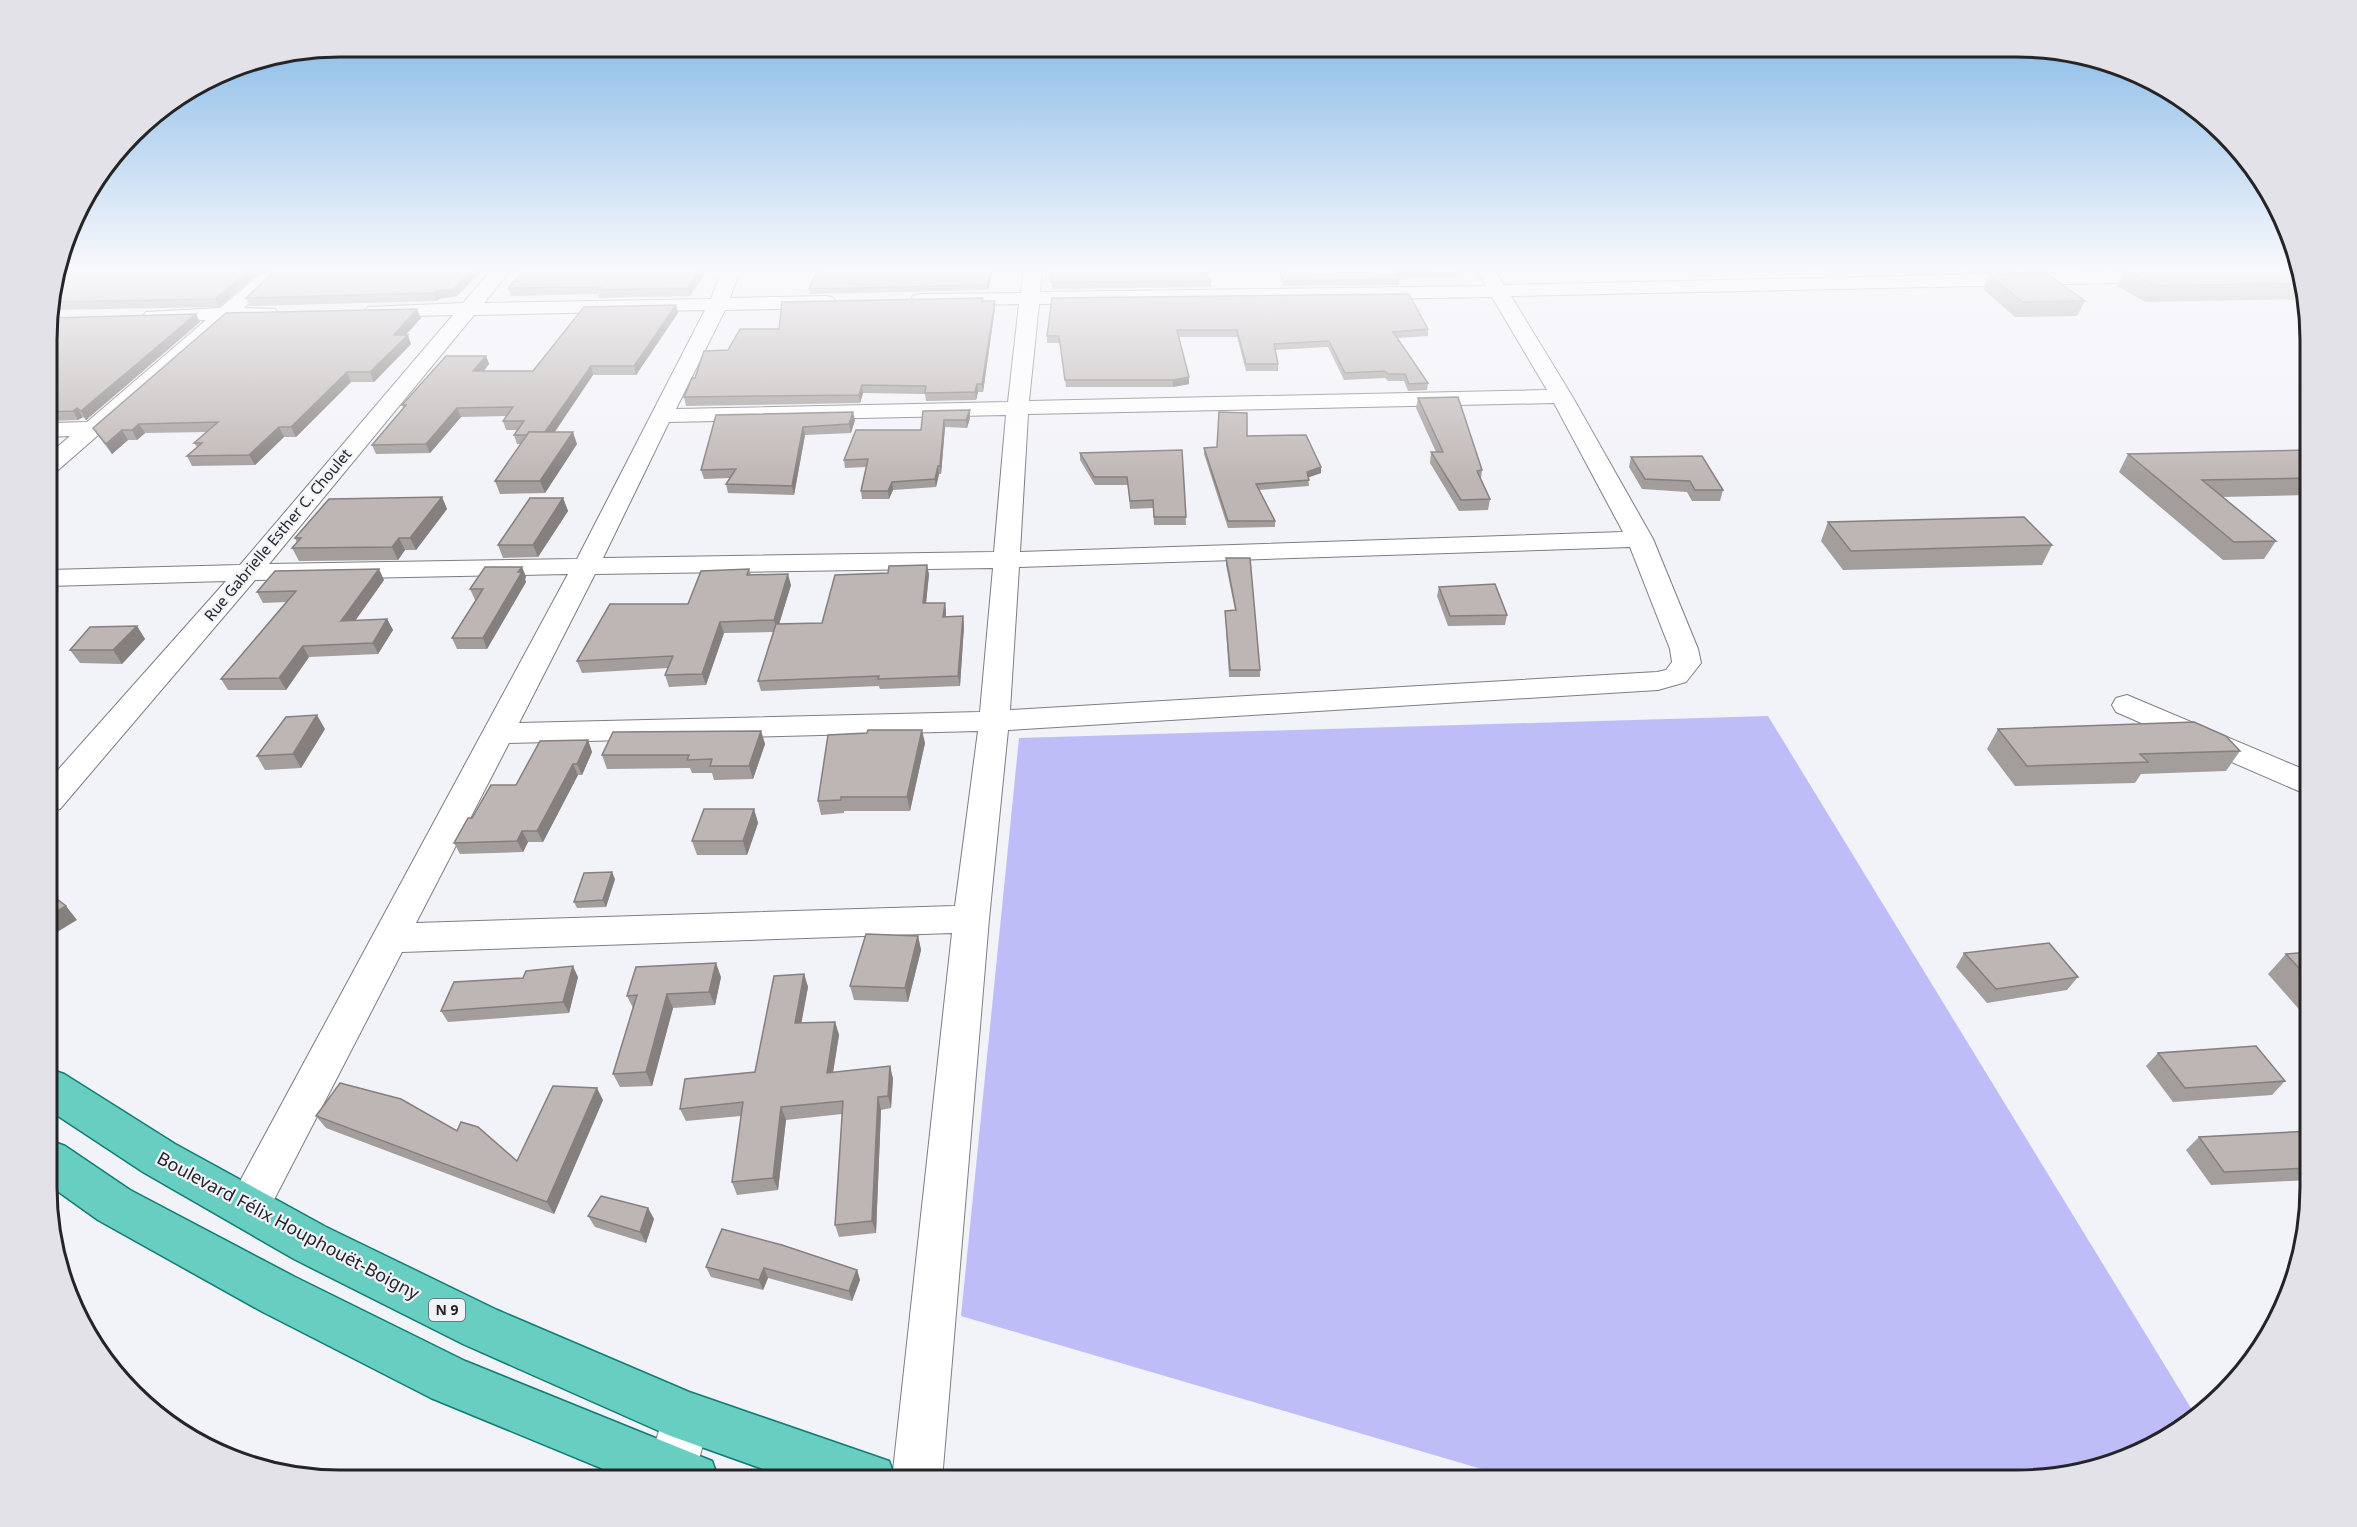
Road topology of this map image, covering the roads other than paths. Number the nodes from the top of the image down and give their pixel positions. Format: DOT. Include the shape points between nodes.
graph roads {
  1 [pos="196,338"];
  2 [pos="444,338"];
  3 [pos="701,338"];
  4 [pos="1026,338"];
  5 [pos="1526,338"];
  6 [pos="1562,396"];
  7 [pos="1018,407"];
  8 [pos="662,416"];
  9 [pos="93,428"];
  10 [pos="57,430"];
  11 [pos="57,459"];
  12 [pos="1640,539"];
  13 [pos="1007,560"];
  14 [pos="585,568"];
  15 [pos="249,571"];
  16 [pos="57,578"];
  17 [pos="2127,705"];
  18 [pos="994,721"];
  19 [pos="498,733"];
  20 [pos="2300,781"];
  21 [pos="57,792"];
  22 [pos="971,919"];
  23 [pos="390,938"];
  24 [pos="57,1092"];
  25 [pos="57,1166"];
  26 [pos="248,1208"];
  27 [pos="686,1417"];
  28 [pos="658,1470"];
  29 [pos="678,1470"];
  30 [pos="841,1470"];
  31 [pos="918,1470"];
  1 -- 9 [label="street"];
  2 -- 15 [label="street, Rue Gabrielle Esther C. Choulet"];
  3 -- 8 [label="street"];
  4 -- 7 [label="street"];
  5 -- 6 [label="street"];
  6 -- 7 [label="street"];
  6 -- 12 [label="street"];
  7 -- 8 [label="street"];
  7 -- 13 [label="street"];
  8 -- 14 [label="street"];
  9 -- 10 [label="street"];
  9 -- 11 [label="street"];
  12 -- 13 [label="street"];
  12 -- 18 [label="street" via="1684,649 1687,663 1676,676 1658,681"];
  13 -- 14 [label="street"];
  13 -- 18 [label="street"];
  14 -- 15 [label="street"];
  14 -- 19 [label="street"];
  15 -- 16 [label="street"];
  15 -- 21 [label="street, Rue Gabrielle Esther C. Choulet"];
  17 -- 20 [label="street"];
  18 -- 19 [label="street"];
  18 -- 22 [label="street"];
  19 -- 23 [label="street"];
  22 -- 23 [label="street"];
  22 -- 31 [label="street"];
  23 -- 26 [label="street"];
  24 -- 26 [label="main road, Boulevard Félix Houphouët-Boigny / N 9" via="159,1158"];
  25 -- 28 [label="main road" via="114,1205 438,1375"];
  26 -- 27 [label="main road, Boulevard Félix Houphouët-Boigny / N 9" via="480,1327"];
  27 -- 29 [label="street"];
  27 -- 30 [label="main road, Boulevard Félix Houphouët-Boigny / N 9"];
}
